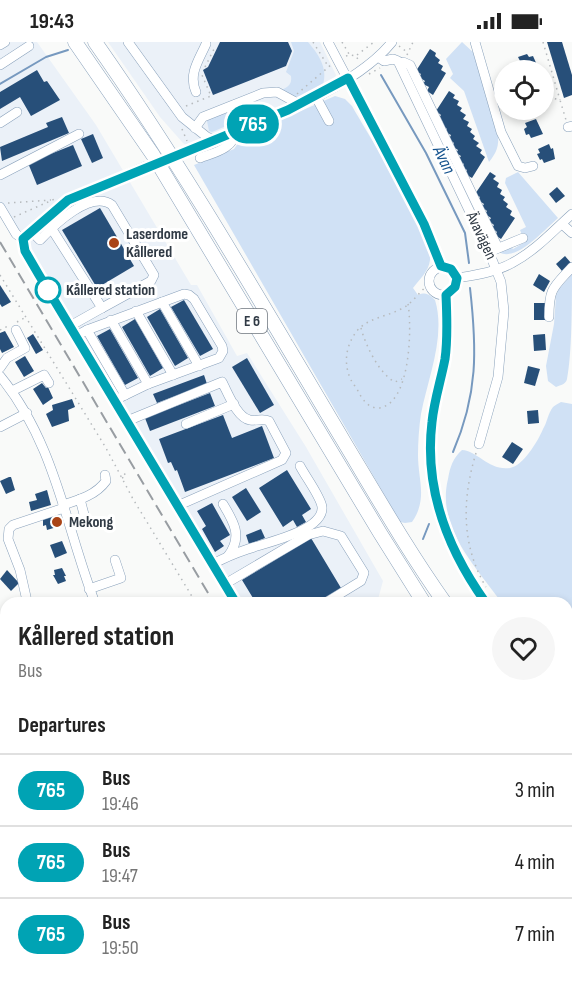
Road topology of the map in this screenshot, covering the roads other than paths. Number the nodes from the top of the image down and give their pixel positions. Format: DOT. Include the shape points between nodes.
graph roads {
  1 [pos="5,42"];
  2 [pos="75,42"];
  3 [pos="95,42"];
  4 [pos="128,42"];
  5 [pos="328,42"];
  6 [pos="392,42"];
  7 [pos="470,42"];
  8 [pos="475,42"];
  9 [pos="0,45"];
  10 [pos="29,46"];
  11 [pos="210,47"];
  12 [pos="478,52"];
  13 [pos="378,57"];
  14 [pos="0,64"];
  15 [pos="348,78"];
  16 [pos="196,92"];
  17 [pos="316,97"];
  18 [pos="295,103"];
  19 [pos="17,112"];
  20 [pos="329,121"];
  21 [pos="0,123"];
  22 [pos="195,128"];
  23 [pos="237,130"];
  24 [pos="80,134"];
  25 [pos="215,140"];
  26 [pos="184,151"];
  27 [pos="200,158"];
  28 [pos="146,166"];
  29 [pos="533,166"];
  30 [pos="0,175"];
  31 [pos="2,205"];
  32 [pos="572,214"];
  33 [pos="44,219"];
  34 [pos="562,224"];
  35 [pos="52,228"];
  36 [pos="32,231"];
  37 [pos="572,233"];
  38 [pos="523,238"];
  39 [pos="23,239"];
  40 [pos="494,250"];
  41 [pos="441,266"];
  42 [pos="572,267"];
  43 [pos="496,270"];
  44 [pos="457,278"];
  45 [pos="446,295"];
  46 [pos="162,302"];
  47 [pos="102,308"];
  48 [pos="136,311"];
  49 [pos="549,317"];
  50 [pos="111,320"];
  51 [pos="70,326"];
  52 [pos="16,330"];
  53 [pos="87,330"];
  54 [pos="76,336"];
  55 [pos="199,366"];
  56 [pos="0,368"];
  57 [pos="173,375"];
  58 [pos="0,376"];
  59 [pos="49,383"];
  60 [pos="148,384"];
  61 [pos="12,391"];
  62 [pos="124,395"];
  63 [pos="115,400"];
  64 [pos="234,404"];
  65 [pos="27,413"];
  66 [pos="127,421"];
  67 [pos="186,424"];
  68 [pos="0,427"];
  69 [pos="479,444"];
  70 [pos="300,466"];
  71 [pos="106,482"];
  72 [pos="80,499"];
  73 [pos="223,504"];
  74 [pos="64,506"];
  75 [pos="177,506"];
  76 [pos="86,522"];
  77 [pos="287,537"];
  78 [pos="228,556"];
  79 [pos="115,560"];
  80 [pos="213,564"];
  81 [pos="224,583"];
  82 [pos="89,589"];
  83 [pos="26,597"];
  84 [pos="92,597"];
  85 [pos="232,597"];
  86 [pos="335,597"];
  87 [pos="420,597"];
  88 [pos="441,597"];
  89 [pos="487,597"];
  1 -- 9 [label="street"];
  2 -- 87 [label="highway, E 6" via="153,155"];
  3 -- 88 [label="highway, E 6" via="204,207"];
  4 -- 22 [label="street" via="170,103"];
  5 -- 15 [label="street"];
  6 -- 13 [label="street"];
  7 -- 12 [label="street"];
  8 -- 12 [label="street"];
  10 -- 14 [label="street"];
  11 -- 16 [label="street" via="193,74"];
  12 -- 29 [label="street" via="506,144 521,167"];
  13 -- 15 [label="street"];
  13 -- 40 [label="street, Ävavägen" via="402,63"];
  15 -- 17 [label="street"];
  15 -- 41 [label="street" via="424,224"];
  17 -- 18 [label="street"];
  17 -- 20 [label="street"];
  18 -- 22 [label="street" via="277,92 263,93 202,117"];
  18 -- 23 [label="street"];
  19 -- 21 [label="street"];
  22 -- 25 [label="street"];
  23 -- 25 [label="street"];
  23 -- 27 [label="street" via="230,146"];
  24 -- 30 [label="street"];
  25 -- 26 [label="street"];
  28 -- 33 [label="street" via="68,200"];
  31 -- 39 [label="street" via="16,234"];
  32 -- 34 [label="street"];
  33 -- 35 [label="street"];
  33 -- 36 [label="street"];
  34 -- 37 [label="street"];
  34 -- 43 [label="street" via="530,251"];
  35 -- 36 [label="street" via="40,240"];
  35 -- 47 [label="street"];
  35 -- 47 [label="street" via="90,203 101,200 112,205 154,274 151,281"];
  36 -- 39 [label="street"];
  38 -- 40 [label="street"];
  39 -- 51 [label="street" via="25,251"];
  40 -- 43 [label="street, Ävavägen"];
  41 -- 44 [label="street" via="451,269"];
  41 -- 45 [label="street" via="431,273 429,284 433,292"];
  42 -- 49 [label="street" via="552,290"];
  43 -- 44 [label="street"];
  43 -- 69 [label="street, Ävavägen" via="504,303 501,357"];
  44 -- 45 [label="street" via="455,287"];
  45 -- 89 [label="street" via="447,343 432,421 430,472 444,526 465,571"];
  46 -- 48 [label="street"];
  46 -- 55 [label="street"];
  46 -- 55 [label="street" via="189,295 222,346 219,358"];
  47 -- 51 [label="street"];
  48 -- 50 [label="street"];
  48 -- 57 [label="street"];
  50 -- 53 [label="street"];
  50 -- 60 [label="street"];
  51 -- 54 [label="street"];
  52 -- 56 [label="street" via="25,348 7,358"];
  53 -- 54 [label="street"];
  53 -- 62 [label="street"];
  54 -- 63 [label="street"];
  55 -- 57 [label="street"];
  57 -- 60 [label="street"];
  58 -- 61 [label="street"];
  59 -- 61 [label="street" via="44,375"];
  60 -- 62 [label="street"];
  61 -- 65 [label="street"];
  62 -- 63 [label="street"];
  63 -- 66 [label="street"];
  64 -- 66 [label="street" via="222,382"];
  64 -- 67 [label="street"];
  64 -- 75 [label="street" via="242,417 269,421 284,447 285,457"];
  65 -- 68 [label="street"];
  65 -- 74 [label="street"];
  66 -- 75 [label="street"];
  70 -- 77 [label="street" via="321,503 321,511 314,522"];
  71 -- 72 [label="street"];
  72 -- 74 [label="street"];
  72 -- 76 [label="street"];
  73 -- 78 [label="street" via="237,533"];
  74 -- 82 [label="street"];
  74 -- 83 [label="street" via="9,529 8,539"];
  75 -- 80 [label="street"];
  77 -- 78 [label="street"];
  77 -- 81 [label="street" via="286,543"];
  78 -- 80 [label="street"];
  79 -- 82 [label="street" via="121,578"];
  80 -- 81 [label="street"];
  81 -- 85 [label="street"];
  81 -- 86 [label="street" via="315,531 330,532 344,539 364,578"];
  82 -- 84 [label="street"];
}
